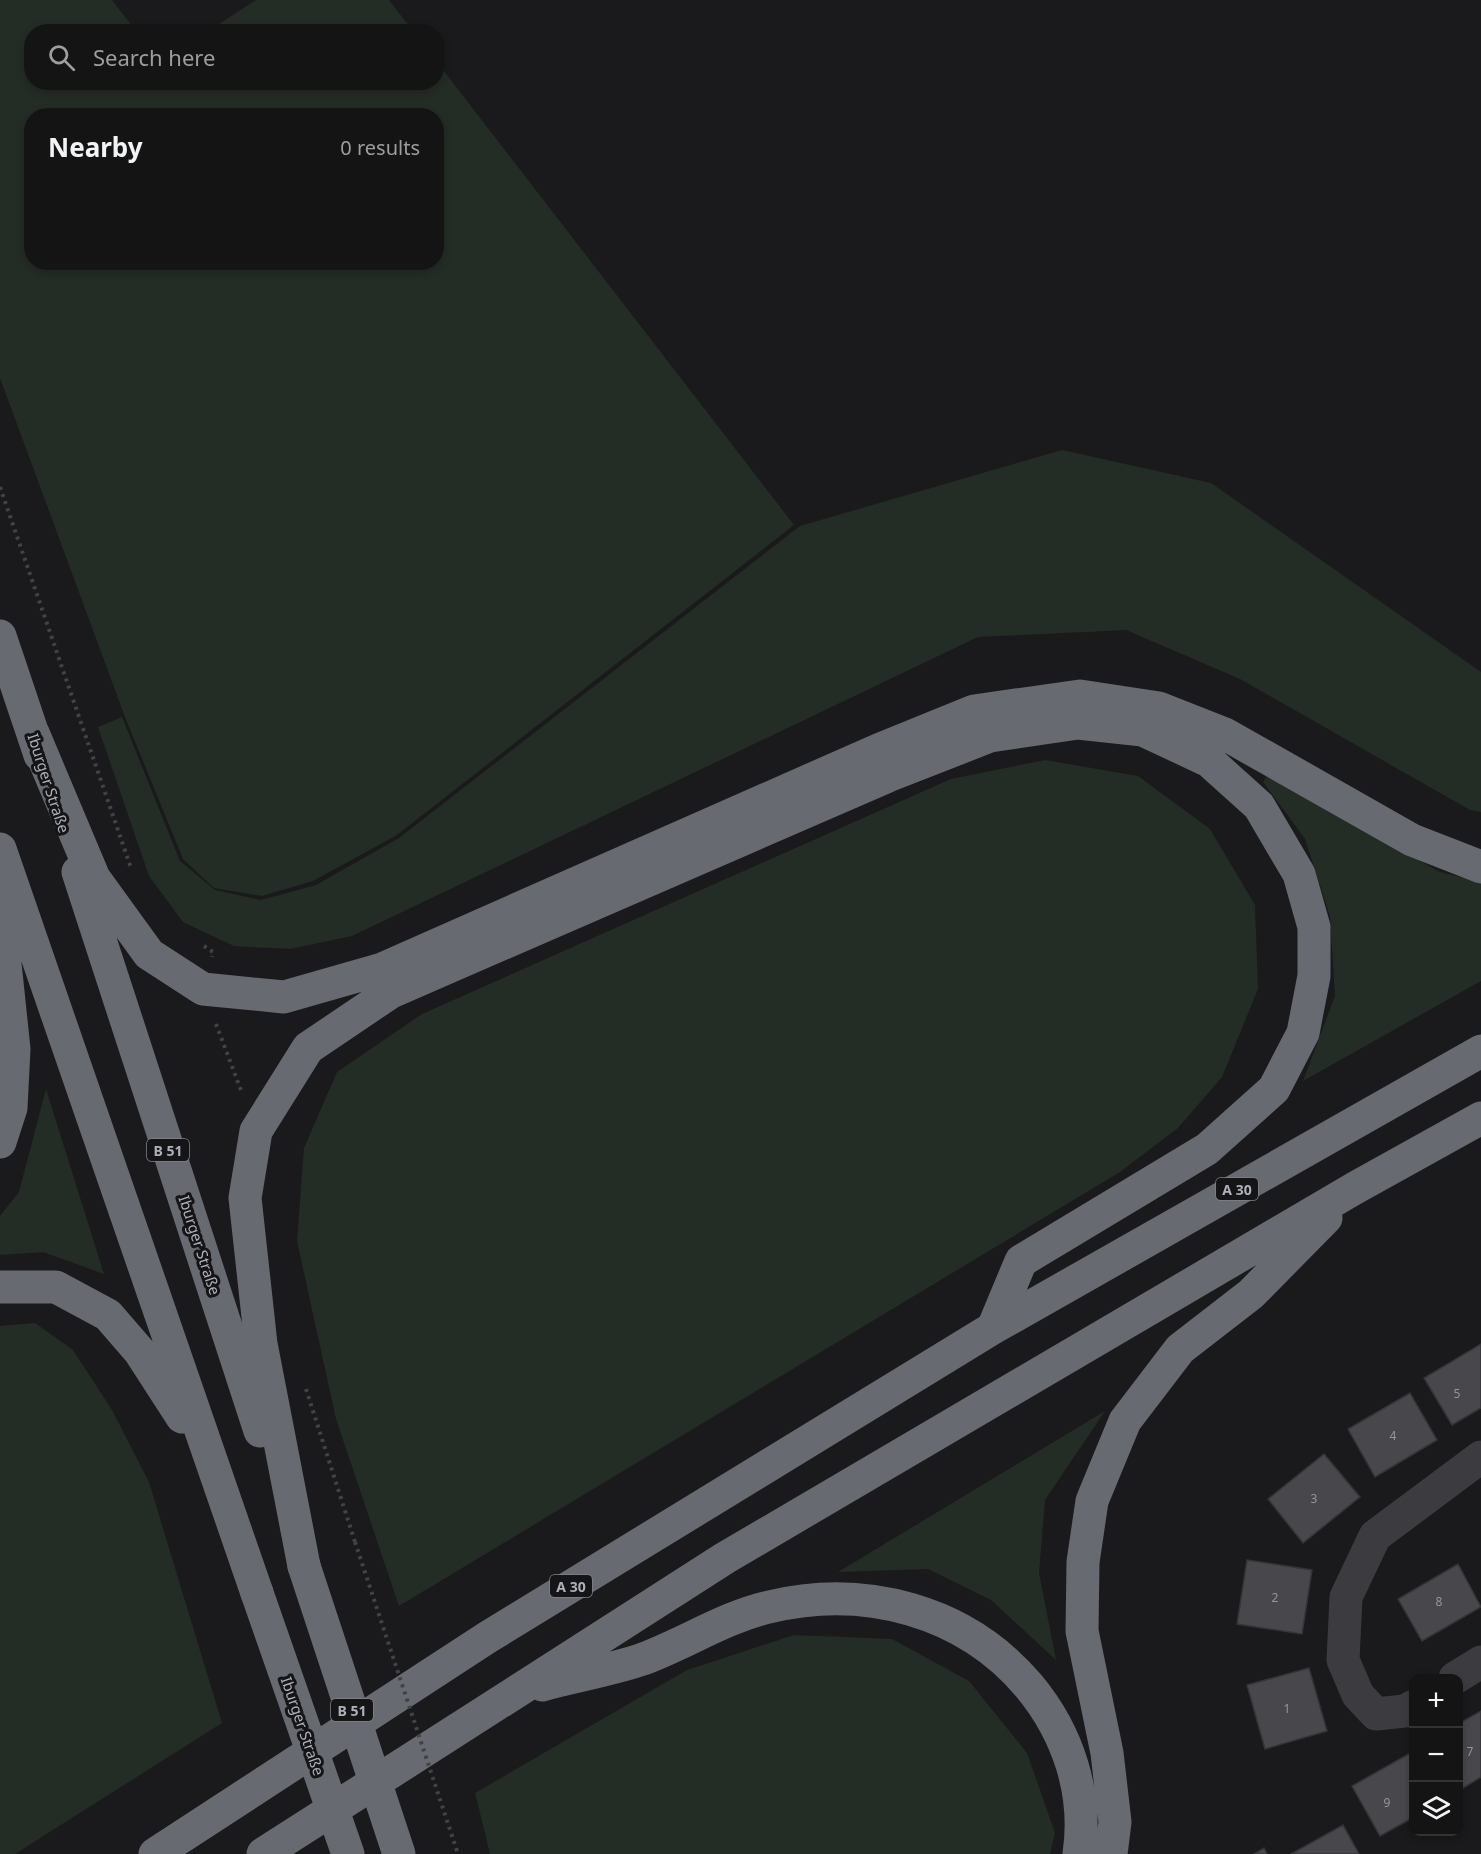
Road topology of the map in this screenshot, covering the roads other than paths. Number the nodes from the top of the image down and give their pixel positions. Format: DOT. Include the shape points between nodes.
graph roads {
  1 [pos="0,636"];
  2 [pos="33,733"];
  3 [pos="0,849"];
  4 [pos="1481,867"];
  5 [pos="0,916"];
  6 [pos="1481,1051"];
  7 [pos="1481,1118"];
  8 [pos="0,1142"];
  9 [pos="1355,1188"];
  10 [pos="0,1287"];
  11 [pos="993,1328"];
  12 [pos="1481,1457"];
  13 [pos="210,1460"];
  14 [pos="304,1566"];
  15 [pos="1481,1662"];
  16 [pos="1462,1674"];
  17 [pos="514,1692"];
  18 [pos="1409,1708"];
  19 [pos="155,1854"];
  20 [pos="263,1854"];
  21 [pos="348,1854"];
  22 [pos="399,1854"];
  23 [pos="1079,1854"];
  24 [pos="1111,1854"];
  1 -- 2 [label="highway, Iburger Straße / B 51"];
  2 -- 4 [label="highway" via="94,878 149,954 203,989 284,997 382,969 974,711 1080,696 1159,708 1225,734 1412,840"];
  2 -- 14 [label="highway, Iburger Straße / B 51"];
  3 -- 13 [label="highway, Iburger Straße"];
  5 -- 8 [label="highway" via="14,1049 11,1108"];
  6 -- 11 [label="highway, A 30"];
  7 -- 9 [label="highway"];
  9 -- 17 [label="highway" via="725,1558"];
  9 -- 24 [label="highway" via="1251,1294 1180,1349 1125,1421 1092,1501 1083,1562 1082,1631 1107,1753 1116,1822"];
  10 -- 13 [label="highway" via="56,1287 108,1315 141,1352"];
  11 -- 14 [label="highway" via="1022,1261 1207,1149 1274,1089 1303,1033 1314,976 1314,927 1299,874 1259,806 1209,761 1143,730 1078,723 990,736 888,776 391,992 308,1048 256,1131 245,1198 261,1344"];
  11 -- 19 [label="highway, A 30" via="488,1637"];
  12 -- 18 [label="street" via="1375,1536 1346,1597 1343,1660 1358,1695 1376,1714"];
  13 -- 21 [label="highway, Iburger Straße, bridge"];
  14 -- 22 [label="highway, Iburger Straße / B 51, bridge"];
  15 -- 16 [label="street"];
  17 -- 20 [label="highway"];
  17 -- 23 [label="highway" via="643,1659 768,1607 830,1597 878,1601 923,1611 956,1625 984,1645 1016,1671 1042,1701 1073,1763 1083,1826"];
}
